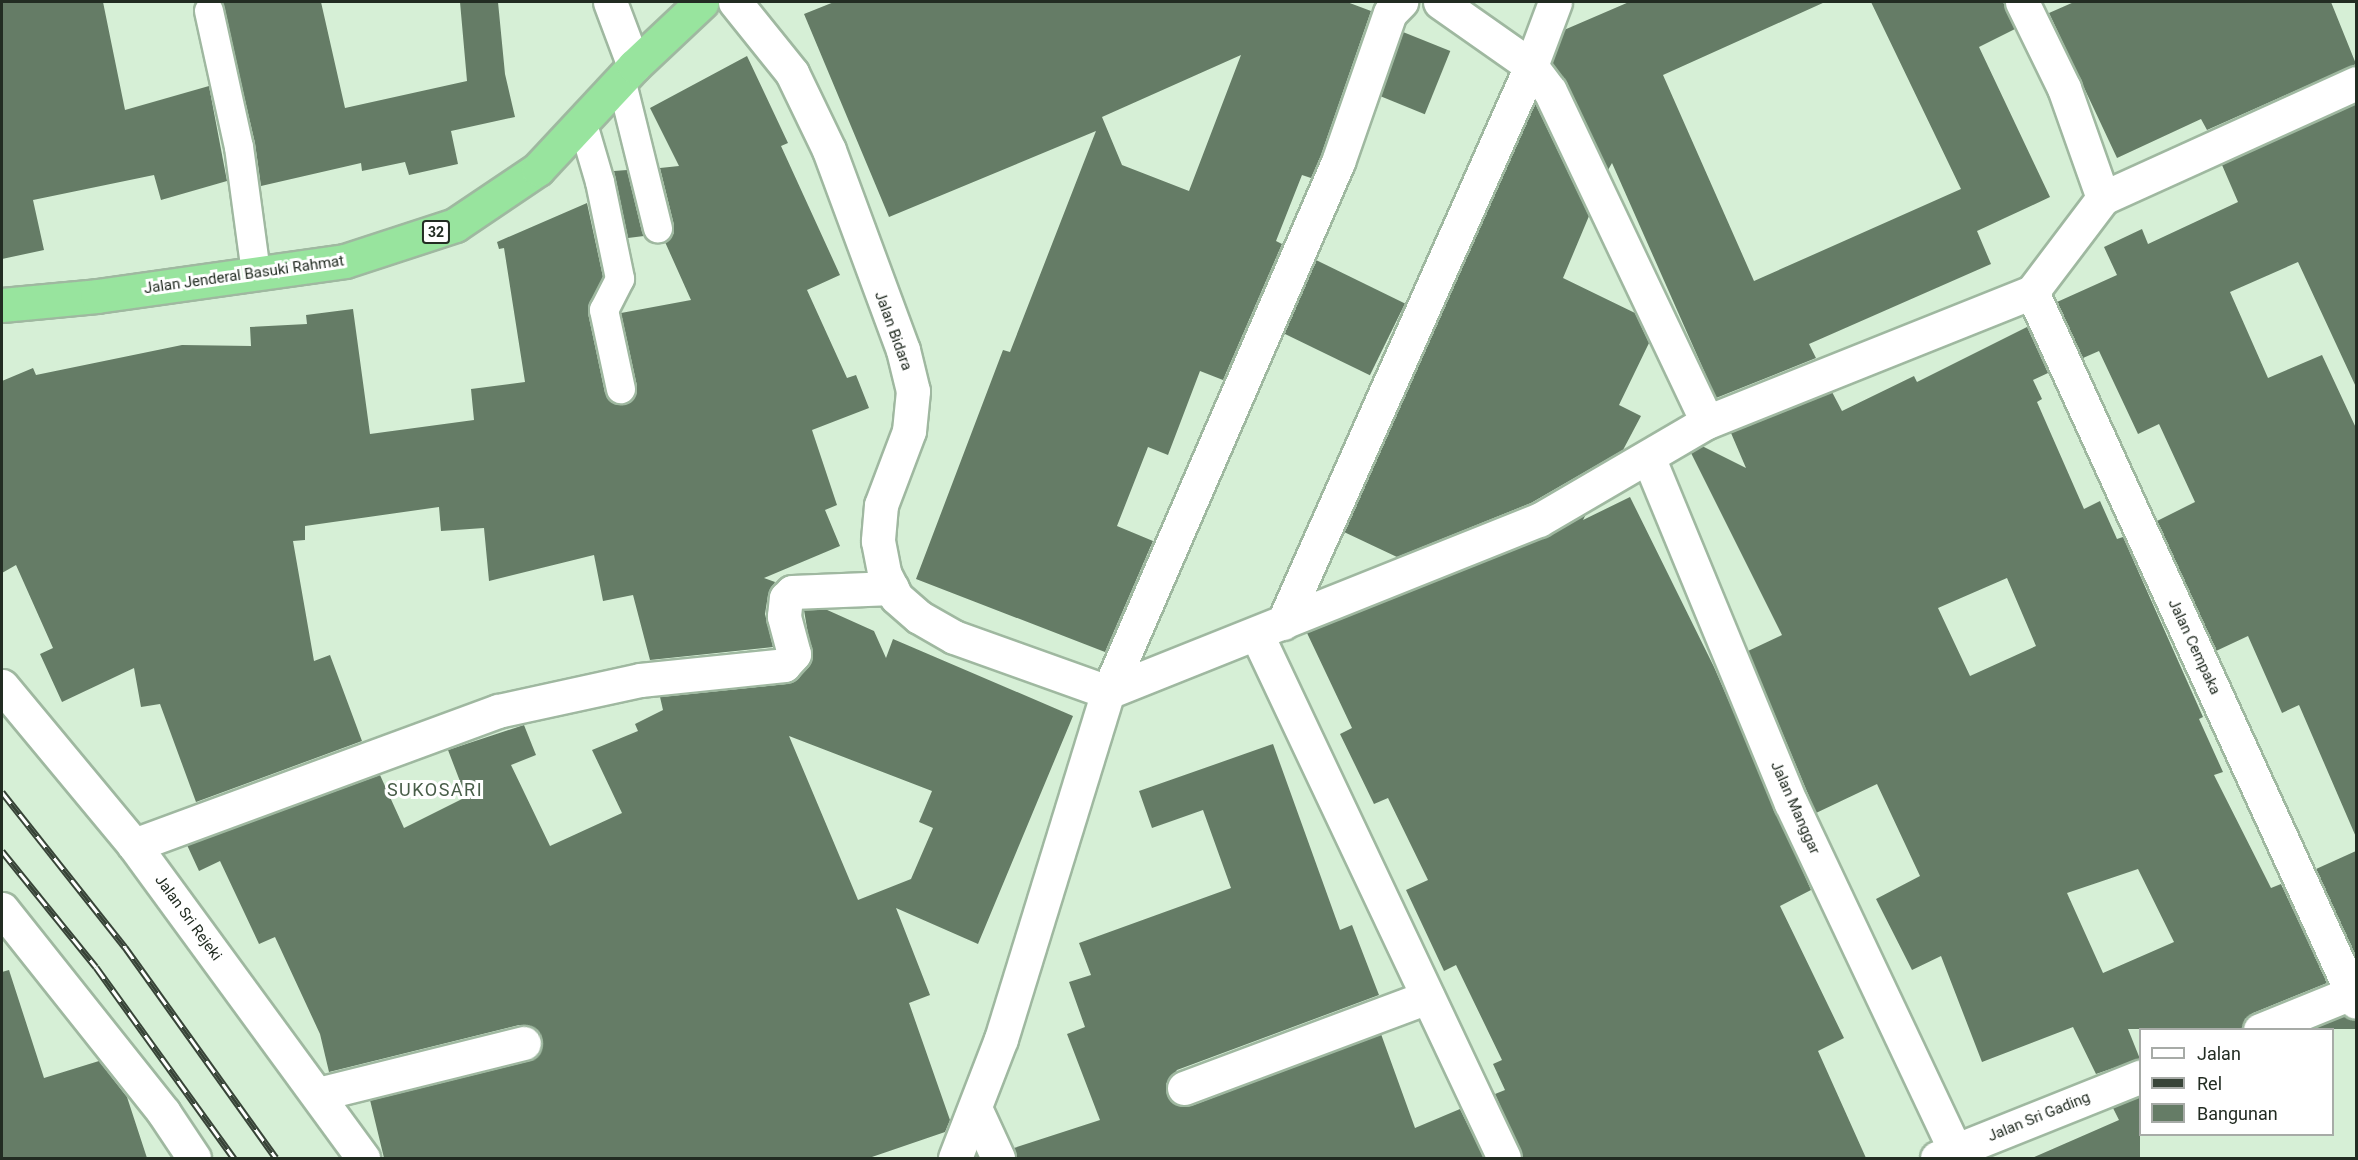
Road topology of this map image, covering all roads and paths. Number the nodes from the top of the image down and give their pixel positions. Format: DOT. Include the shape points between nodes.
graph roads {
  1 [pos="610,2"];
  2 [pos="702,2"];
  3 [pos="735,2"];
  4 [pos="1401,2"];
  5 [pos="1440,2"];
  6 [pos="1555,2"];
  7 [pos="2022,2"];
  8 [pos="208,11"];
  9 [pos="1531,66"];
  10 [pos="627,73"];
  11 [pos="2356,83"];
  12 [pos="582,121"];
  13 [pos="2103,198"];
  14 [pos="658,228"];
  15 [pos="256,273"];
  16 [pos="2032,292"];
  17 [pos="88,296"];
  18 [pos="2,305"];
  19 [pos="2,322"];
  20 [pos="621,389"];
  21 [pos="1707,422"];
  22 [pos="1649,459"];
  23 [pos="892,588"];
  24 [pos="1270,629"];
  25 [pos="2,686"];
  26 [pos="1108,692"];
  27 [pos="134,845"];
  28 [pos="2,909"];
  29 [pos="2355,995"];
  30 [pos="1428,997"];
  31 [pos="2263,1028"];
  32 [pos="524,1043"];
  33 [pos="2139,1077"];
  34 [pos="1184,1089"];
  35 [pos="318,1094"];
  36 [pos="976,1110"];
  37 [pos="1946,1154"];
  38 [pos="194,1158"];
  39 [pos="363,1158"];
  40 [pos="955,1158"];
  41 [pos="998,1158"];
  42 [pos="1504,1158"];
  1 -- 10 [label="street"];
  2 -- 10 [label="highway, Jalan Jenderal Basuki Rahmat / 32"];
  3 -- 23 [label="street, Jalan Bidara" via="792,73 829,150 903,350 913,391 909,431 881,505 878,541 884,573"];
  4 -- 26 [label="street" via="1390,13 1338,162"];
  5 -- 9 [label="street"];
  6 -- 9 [label="street"];
  7 -- 13 [label="street" via="2064,88"];
  8 -- 15 [label="lane" via="239,147"];
  9 -- 21 [label="street" via="1550,91"];
  9 -- 24 [label="street"];
  10 -- 12 [label="highway, Jalan Jenderal Basuki Rahmat / 32"];
  10 -- 14 [label="lane"];
  11 -- 13 [label="street"];
  12 -- 15 [label="highway, Jalan Jenderal Basuki Rahmat / 32" via="538,170 455,225 345,261"];
  12 -- 20 [label="lane" via="600,182 620,279 604,310"];
  13 -- 16 [label="street"];
  15 -- 17 [label="highway, Jalan Jenderal Basuki Rahmat / 32"];
  16 -- 21 [label="street"];
  16 -- 29 [label="street, Jalan Cempaka"];
  17 -- 18 [label="highway, Jalan Jenderal Basuki Rahmat"];
  17 -- 19 [label="highway, Jalan Jenderal Basuki Rahmat / 32"];
  21 -- 22 [label="street"];
  22 -- 24 [label="street" via="1539,520"];
  22 -- 37 [label="street, Jalan Manggar" via="1791,802"];
  23 -- 26 [label="street, Jalan Bidara" via="919,617 954,637"];
  23 -- 27 [label="street" via="792,592 786,598 784,616 794,654 784,665 640,680 498,711"];
  24 -- 26 [label="street"];
  24 -- 30 [label="street"];
  25 -- 27 [label="street, Jalan Sri Rejeki"];
  26 -- 36 [label="street"];
  27 -- 35 [label="street, Jalan Sri Rejeki"];
  28 -- 38 [label="street" via="164,1113"];
  29 -- 31 [label="street"];
  30 -- 34 [label="street"];
  30 -- 42 [label="street"];
  32 -- 35 [label="street"];
  33 -- 37 [label="street, Jalan Sri Gading"];
  35 -- 39 [label="street, Jalan Sri Rejeki"];
  36 -- 40 [label="street"];
  36 -- 41 [label="street"];
}
